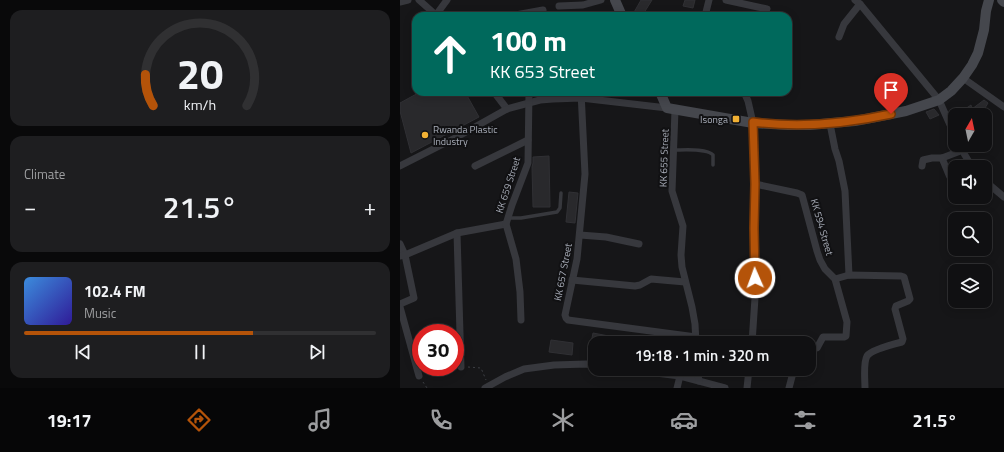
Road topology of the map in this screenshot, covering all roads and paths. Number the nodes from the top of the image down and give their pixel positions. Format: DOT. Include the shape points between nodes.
graph roads {
  1 [pos="408,0"];
  2 [pos="419,0"];
  3 [pos="447,0"];
  4 [pos="601,0"];
  5 [pos="615,0"];
  6 [pos="709,0"];
  7 [pos="726,0"];
  8 [pos="988,0"];
  9 [pos="400,2"];
  10 [pos="858,2"];
  11 [pos="559,6"];
  12 [pos="767,9"];
  13 [pos="544,10"];
  14 [pos="433,12"];
  15 [pos="438,12"];
  16 [pos="533,12"];
  17 [pos="620,12"];
  18 [pos="706,12"];
  19 [pos="839,37"];
  20 [pos="962,78"];
  21 [pos="497,96"];
  22 [pos="529,96"];
  23 [pos="574,96"];
  24 [pos="581,96"];
  25 [pos="587,96"];
  26 [pos="663,96"];
  27 [pos="746,96"];
  28 [pos="939,100"];
  29 [pos="528,103"];
  30 [pos="1004,107"];
  31 [pos="507,109"];
  32 [pos="671,109"];
  33 [pos="948,120"];
  34 [pos="753,122"];
  35 [pos="830,124"];
  36 [pos="528,140"];
  37 [pos="674,150"];
  38 [pos="953,152"];
  39 [pos="942,158"];
  40 [pos="713,165"];
  41 [pos="400,166"];
  42 [pos="475,166"];
  43 [pos="922,166"];
  44 [pos="948,173"];
  45 [pos="755,184"];
  46 [pos="992,187"];
  47 [pos="561,194"];
  48 [pos="1004,197"];
  49 [pos="507,221"];
  50 [pos="457,233"];
  51 [pos="580,235"];
  52 [pos="400,244"];
  53 [pos="639,244"];
  54 [pos="402,256"];
  55 [pos="849,275"];
  56 [pos="835,279"];
  57 [pos="572,280"];
  58 [pos="685,282"];
  59 [pos="400,304"];
  60 [pos="400,307"];
  61 [pos="521,320"];
  62 [pos="460,324"];
  63 [pos="670,336"];
  64 [pos="696,336"];
  65 [pos="752,336"];
  66 [pos="816,348"];
  67 [pos="412,351"];
  68 [pos="588,364"];
  69 [pos="464,367"];
  70 [pos="419,376"];
  71 [pos="680,376"];
  72 [pos="698,376"];
  73 [pos="748,376"];
  74 [pos="792,376"];
  75 [pos="699,381"];
  76 [pos="487,387"];
  77 [pos="427,388"];
  78 [pos="677,388"];
  79 [pos="725,388"];
  80 [pos="747,388"];
  81 [pos="788,388"];
  82 [pos="864,388"];
  1 -- 9 [label="street"];
  2 -- 14 [label="street"];
  3 -- 15 [label="street"];
  4 -- 11 [label="street"];
  5 -- 17 [label="main road"];
  6 -- 18 [label="street"];
  7 -- 12 [label="street"];
  8 -- 20 [label="main road" via="978,53 970,70"];
  10 -- 19 [label="street"];
  10 -- 28 [label="street"];
  13 -- 16 [label="street"];
  20 -- 28 [label="main road"];
  20 -- 30 [label="street"];
  21 -- 31 [label="street"];
  22 -- 29 [label="street, KK 659 Street"];
  23 -- 29 [label="street"];
  24 -- 51 [label="street, KK 657 Street" via="585,174"];
  25 -- 32 [label="street"];
  26 -- 32 [label="main road"];
  27 -- 34 [label="street"];
  28 -- 33 [label="street"];
  28 -- 35 [label="main road" via="906,111"];
  29 -- 31 [label="street"];
  29 -- 36 [label="street, KK 659 Street"];
  31 -- 41 [label="street"];
  32 -- 34 [label="main road"];
  32 -- 37 [label="street, KK 655 Street"];
  34 -- 35 [label="main road" via="788,125"];
  34 -- 45 [label="street"];
  35 -- 55 [label="street" via="845,191"];
  36 -- 42 [label="street"];
  36 -- 49 [label="street, KK 659 Street" via="527,165"];
  37 -- 40 [label="lane" via="699,150 711,153"];
  37 -- 58 [label="street, KK 655 Street" via="672,191 683,226 681,255"];
  38 -- 39 [label="street"];
  39 -- 43 [label="street" via="923,160"];
  39 -- 44 [label="street"];
  45 -- 56 [label="street, KK 594 Street" via="802,195 820,260"];
  45 -- 65 [label="street"];
  46 -- 48 [label="street"];
  47 -- 49 [label="lane" via="560,208 557,212"];
  49 -- 50 [label="street"];
  49 -- 61 [label="street, KK 659 Street" via="516,259"];
  50 -- 54 [label="street"];
  50 -- 62 [label="street"];
  51 -- 53 [label="street"];
  51 -- 57 [label="street, KK 657 Street"];
  52 -- 54 [label="street"];
  54 -- 59 [label="street" via="414,298"];
  55 -- 56 [label="street"];
  55 -- 82 [label="street" via="904,277 910,300 896,306 895,309 902,342 870,353 866,358"];
  56 -- 66 [label="street, KK 594 Street" via="847,322 846,336 823,337"];
  57 -- 58 [label="street" via="635,286 651,279"];
  57 -- 63 [label="street, KK 657 Street" via="565,314 568,320"];
  58 -- 64 [label="street, KK 655 Street"];
  60 -- 67 [label="street"];
  68 -- 76 [label="street" via="524,369"];
  69 -- 76 [label="path" via="481,368"];
  70 -- 77 [label="path"];
  71 -- 75 [label="street"];
  71 -- 78 [label="street"];
  72 -- 75 [label="street"];
  73 -- 80 [label="street"];
  74 -- 81 [label="street"];
  75 -- 79 [label="street"];
}
